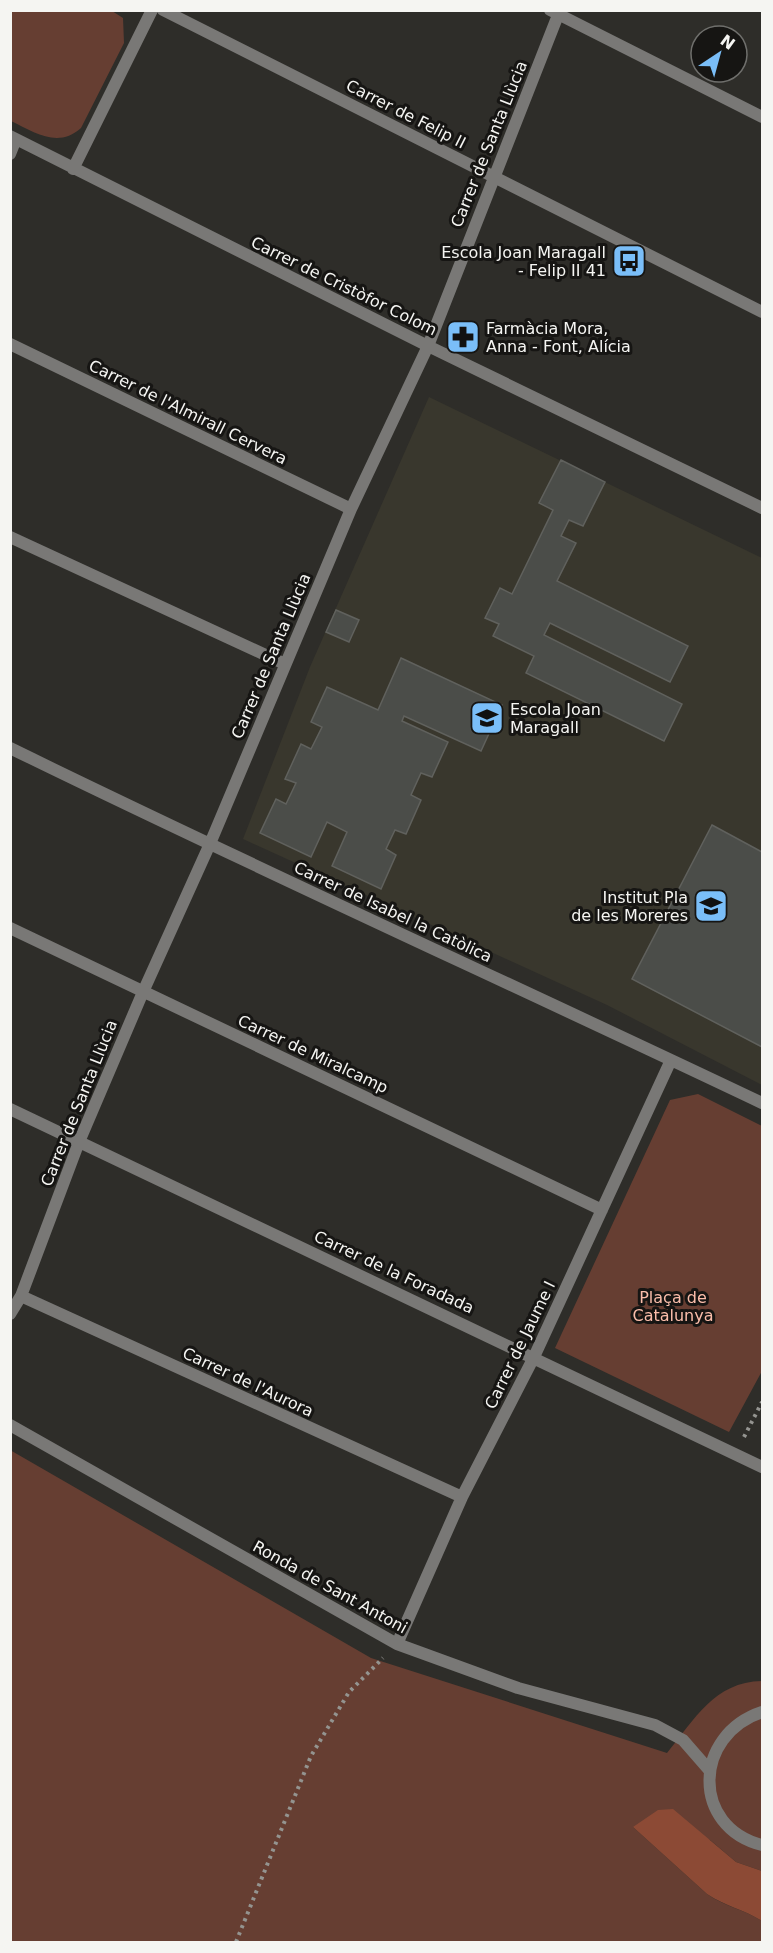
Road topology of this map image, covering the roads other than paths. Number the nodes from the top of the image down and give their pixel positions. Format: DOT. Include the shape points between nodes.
graph roads {
  1 [pos="152,10"];
  2 [pos="163,10"];
  3 [pos="556,12"];
  4 [pos="762,117"];
  5 [pos="13,137"];
  6 [pos="10,154"];
  7 [pos="73,169"];
  8 [pos="493,176"];
  9 [pos="762,312"];
  10 [pos="10,344"];
  11 [pos="428,346"];
  12 [pos="762,508"];
  13 [pos="351,509"];
  14 [pos="10,537"];
  15 [pos="285,664"];
  16 [pos="10,748"];
  17 [pos="209,846"];
  18 [pos="10,928"];
  19 [pos="142,992"];
  20 [pos="671,1060"];
  21 [pos="762,1103"];
  22 [pos="10,1109"];
  23 [pos="79,1142"];
  24 [pos="602,1210"];
  25 [pos="21,1296"];
  26 [pos="10,1314"];
  27 [pos="534,1357"];
  28 [pos="10,1425"];
  29 [pos="762,1467"];
  30 [pos="462,1497"];
  31 [pos="397,1644"];
  32 [pos="762,1712"];
  33 [pos="710,1771"];
  34 [pos="762,1845"];
  1 -- 7 [label="street"];
  2 -- 8 [label="street, Carrer de Felip II"];
  3 -- 4 [label="street"];
  3 -- 8 [label="street, Carrer de Santa Llùcia"];
  5 -- 6 [label="street"];
  5 -- 7 [label="street, Carrer de Cristòfor Colom"];
  7 -- 11 [label="street, Carrer de Cristòfor Colom"];
  8 -- 9 [label="street, Carrer de Felip II"];
  8 -- 11 [label="street, Carrer de Santa Llùcia"];
  10 -- 13 [label="street, Carrer de l'Almirall Cervera"];
  11 -- 12 [label="street, Carrer de Cristòfor Colom"];
  11 -- 13 [label="street, Carrer de Santa Llùcia"];
  13 -- 15 [label="street, Carrer de Santa Llùcia"];
  14 -- 15 [label="street"];
  15 -- 17 [label="street, Carrer de Santa Llùcia"];
  16 -- 17 [label="street, Carrer de Isabel la Catòlica"];
  17 -- 19 [label="street, Carrer de Santa Llùcia"];
  17 -- 20 [label="street, Carrer de Isabel la Catòlica"];
  18 -- 19 [label="street, Carrer de Miralcamp"];
  19 -- 23 [label="street, Carrer de Santa Llùcia"];
  19 -- 24 [label="street, Carrer de Miralcamp"];
  20 -- 21 [label="street, Carrer de Isabel la Catòlica"];
  20 -- 24 [label="street, Carrer de Jaume I"];
  22 -- 23 [label="street, Carrer de la Foradada"];
  23 -- 25 [label="street, Carrer de Santa Llùcia"];
  23 -- 27 [label="street, Carrer de la Foradada"];
  24 -- 27 [label="street, Carrer de Jaume I"];
  25 -- 26 [label="street, Carrer de Santa Llùcia"];
  25 -- 30 [label="street, Carrer de l'Aurora"];
  27 -- 29 [label="street, Carrer de la Foradada"];
  27 -- 30 [label="street, Carrer de Jaume I"];
  28 -- 31 [label="street, Ronda de Sant Antoni"];
  30 -- 31 [label="street, Carrer de Jaume I"];
  31 -- 33 [label="street, Ronda de Sant Antoni" via="518,1688 655,1725 683,1740"];
  32 -- 33 [label="street" via="728,1731 716,1749"];
  33 -- 34 [label="street" via="711,1793 718,1813 732,1830"];
}
